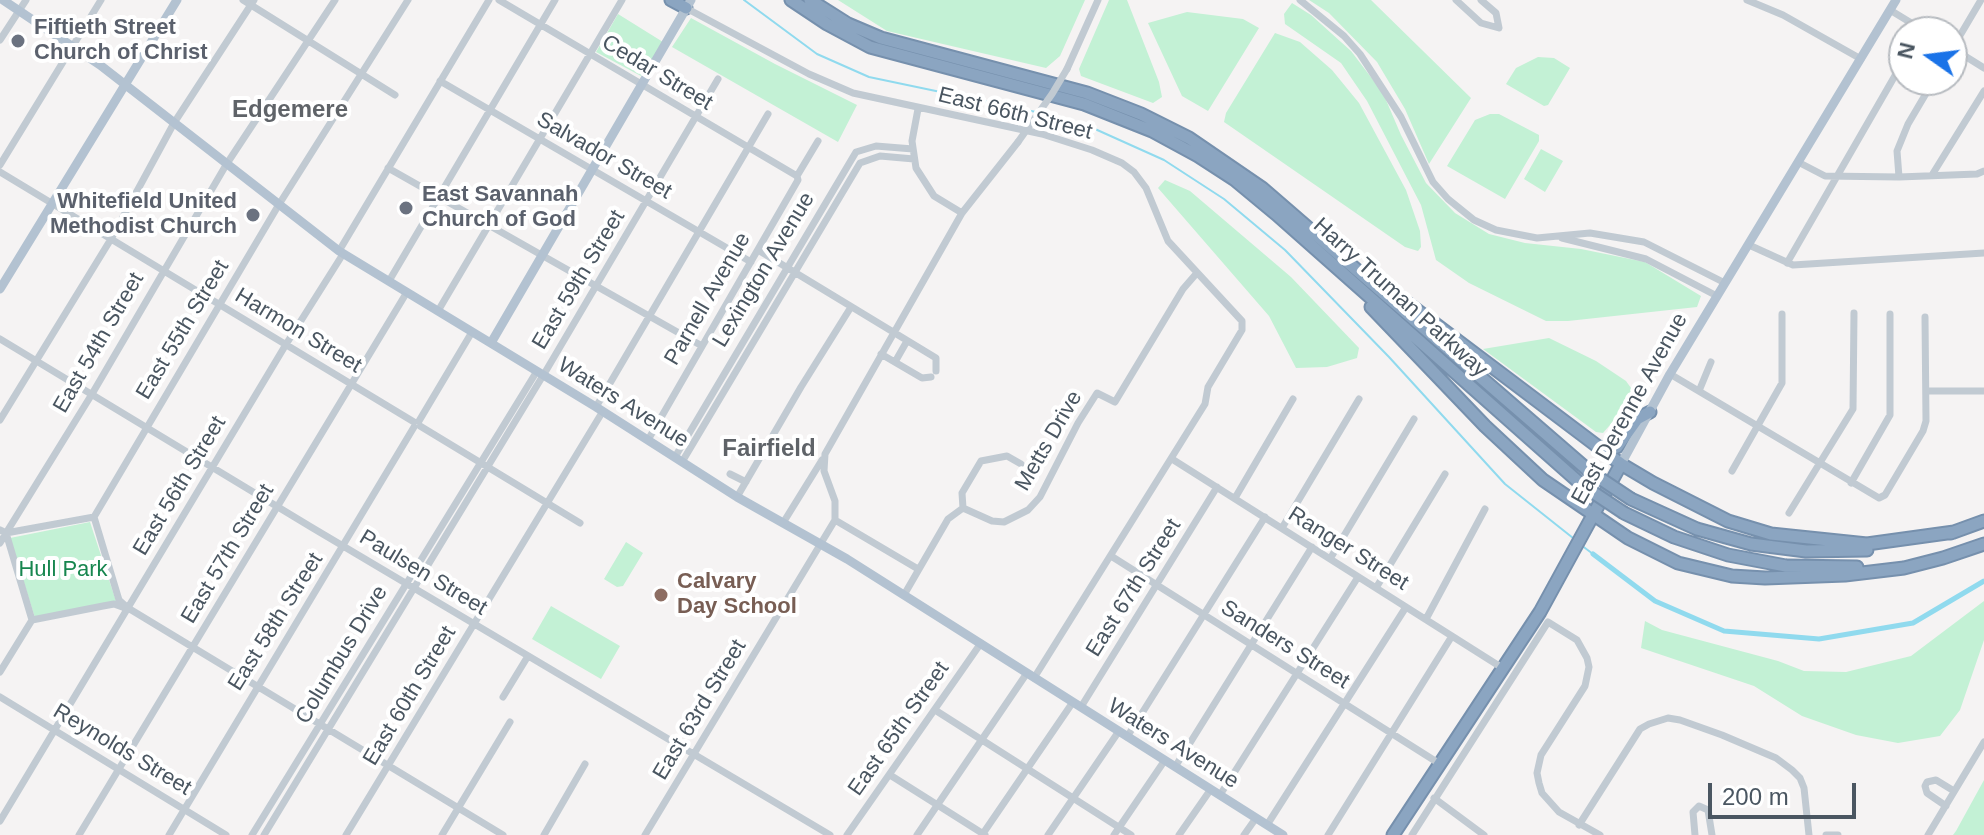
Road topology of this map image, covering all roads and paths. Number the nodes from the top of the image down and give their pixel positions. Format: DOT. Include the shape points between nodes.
graph roads {
  1 [pos="3,0"];
  2 [pos="26,0"];
  3 [pos="101,0"];
  4 [pos="177,0"];
  5 [pos="335,0"];
  6 [pos="408,0"];
  7 [pos="489,0"];
  8 [pos="499,0"];
  9 [pos="555,0"];
  10 [pos="622,0"];
  11 [pos="673,0"];
  12 [pos="781,0"];
  13 [pos="791,0"];
  14 [pos="810,0"];
  15 [pos="1098,0"];
  16 [pos="1300,0"];
  17 [pos="1456,0"];
  18 [pos="1481,0"];
  19 [pos="1747,0"];
  20 [pos="1896,0"];
  21 [pos="1981,0"];
  22 [pos="249,2"];
  23 [pos="689,4"];
  24 [pos="20,10"];
  25 [pos="1890,10"];
  26 [pos="1899,16"];
  27 [pos="1968,22"];
  28 [pos="541,25"];
  29 [pos="0,40"];
  30 [pos="310,40"];
  31 [pos="72,44"];
  32 [pos="870,47"];
  33 [pos="590,54"];
  34 [pos="1861,59"];
  35 [pos="360,73"];
  36 [pos="718,79"];
  37 [pos="440,81"];
  38 [pos="124,83"];
  39 [pos="642,84"];
  40 [pos="1888,88"];
  41 [pos="1984,91"];
  42 [pos="395,95"];
  43 [pos="1925,96"];
  44 [pos="918,109"];
  45 [pos="490,110"];
  46 [pos="768,114"];
  47 [pos="695,117"];
  48 [pos="174,123"];
  49 [pos="540,139"];
  50 [pos="818,141"];
  51 [pos="749,148"];
  52 [pos="913,149"];
  53 [pos="1219,156"];
  54 [pos="914,159"];
  55 [pos="1798,162"];
  56 [pos="848,163"];
  57 [pos="0,165"];
  58 [pos="226,165"];
  59 [pos="388,168"];
  60 [pos="856,168"];
  61 [pos="591,169"];
  62 [pos="1984,171"];
  63 [pos="0,172"];
  64 [pos="1932,175"];
  65 [pos="797,176"];
  66 [pos="1837,176"];
  67 [pos="1899,177"];
  68 [pos="439,196"];
  69 [pos="646,201"];
  70 [pos="53,204"];
  71 [pos="278,206"];
  72 [pos="962,213"];
  73 [pos="488,224"];
  74 [pos="698,231"];
  75 [pos="1560,237"];
  76 [pos="111,239"];
  77 [pos="1306,241"];
  78 [pos="1749,245"];
  79 [pos="758,250"];
  80 [pos="341,253"];
  81 [pos="1984,253"];
  82 [pos="541,254"];
  83 [pos="751,262"];
  84 [pos="1787,263"];
  85 [pos="162,270"];
  86 [pos="790,270"];
  87 [pos="1196,274"];
  88 [pos="389,281"];
  89 [pos="1725,283"];
  90 [pos="597,286"];
  91 [pos="0,289"];
  92 [pos="407,292"];
  93 [pos="1717,296"];
  94 [pos="218,304"];
  95 [pos="851,307"];
  96 [pos="438,311"];
  97 [pos="1854,313"];
  98 [pos="1782,314"];
  99 [pos="1890,314"];
  100 [pos="649,316"];
  101 [pos="1925,317"];
  102 [pos="472,332"];
  103 [pos="893,333"];
  104 [pos="0,339"];
  105 [pos="907,341"];
  106 [pos="491,343"];
  107 [pos="285,346"];
  108 [pos="702,346"];
  109 [pos="881,354"];
  110 [pos="36,361"];
  111 [pos="895,362"];
  112 [pos="1711,362"];
  113 [pos="540,373"];
  114 [pos="1670,374"];
  115 [pos="352,385"];
  116 [pos="1699,391"];
  117 [pos="1927,391"];
  118 [pos="1984,391"];
  119 [pos="92,394"];
  120 [pos="1293,399"];
  121 [pos="1359,399"];
  122 [pos="600,409"];
  123 [pos="1650,412"];
  124 [pos="1414,419"];
  125 [pos="0,420"];
  126 [pos="417,424"];
  127 [pos="146,426"];
  128 [pos="1757,427"];
  129 [pos="648,440"];
  130 [pos="1598,447"];
  131 [pos="825,454"];
  132 [pos="678,459"];
  133 [pos="1172,459"];
  134 [pos="1820,463"];
  135 [pos="483,464"];
  136 [pos="1021,464"];
  137 [pos="1621,464"];
  138 [pos="213,468"];
  139 [pos="1732,471"];
  140 [pos="730,474"];
  141 [pos="1445,474"];
  142 [pos="746,482"];
  143 [pos="1851,483"];
  144 [pos="1217,487"];
  145 [pos="737,497"];
  146 [pos="1235,498"];
  147 [pos="547,503"];
  148 [pos="278,507"];
  149 [pos="963,508"];
  150 [pos="1485,509"];
  151 [pos="1789,513"];
  152 [pos="1593,516"];
  153 [pos="94,517"];
  154 [pos="1265,517"];
  155 [pos="835,520"];
  156 [pos="1984,521"];
  157 [pos="580,523"];
  158 [pos="783,523"];
  159 [pos="1282,528"];
  160 [pos="3,531"];
  161 [pos="1954,532"];
  162 [pos="1984,541"];
  163 [pos="0,543"];
  164 [pos="821,544"];
  165 [pos="343,547"];
  166 [pos="1312,547"];
  167 [pos="1111,556"];
  168 [pos="1330,559"];
  169 [pos="918,569"];
  170 [pos="1358,577"];
  171 [pos="410,585"];
  172 [pos="1156,585"];
  173 [pos="1376,588"];
  174 [pos="904,595"];
  175 [pos="1406,607"];
  176 [pos="128,608"];
  177 [pos="1204,615"];
  178 [pos="1426,619"];
  179 [pos="32,620"];
  180 [pos="474,624"];
  181 [pos="1452,636"];
  182 [pos="981,643"];
  183 [pos="1251,645"];
  184 [pos="193,648"];
  185 [pos="528,656"];
  186 [pos="1504,669"];
  187 [pos="0,672"];
  188 [pos="1297,674"];
  189 [pos="1031,676"];
  190 [pos="257,687"];
  191 [pos="0,697"];
  192 [pos="503,697"];
  193 [pos="1345,704"];
  194 [pos="1077,705"];
  195 [pos="935,710"];
  196 [pos="510,722"];
  197 [pos="324,727"];
  198 [pos="54,730"];
  199 [pos="1123,734"];
  200 [pos="1392,734"];
  201 [pos="982,740"];
  202 [pos="1984,742"];
  203 [pos="694,755"];
  204 [pos="1165,760"];
  205 [pos="585,764"];
  206 [pos="1440,764"];
  207 [pos="388,766"];
  208 [pos="1175,767"];
  209 [pos="119,769"];
  210 [pos="1027,769"];
  211 [pos="890,775"];
  212 [pos="1211,789"];
  213 [pos="1954,791"];
  214 [pos="1220,795"];
  215 [pos="1073,798"];
  216 [pos="1434,798"];
  217 [pos="937,805"];
  218 [pos="1946,806"];
  219 [pos="459,808"];
  220 [pos="185,809"];
  221 [pos="1256,818"];
  222 [pos="0,821"];
  223 [pos="1267,825"];
  224 [pos="1579,825"];
  225 [pos="1119,827"];
  226 [pos="79,835"];
  227 [pos="169,835"];
  228 [pos="226,835"];
  229 [pos="252,835"];
  230 [pos="264,835"];
  231 [pos="346,835"];
  232 [pos="442,835"];
  233 [pos="503,835"];
  234 [pos="544,835"];
  235 [pos="645,835"];
  236 [pos="830,835"];
  237 [pos="847,835"];
  238 [pos="917,835"];
  239 [pos="983,835"];
  240 [pos="1048,835"];
  241 [pos="1114,835"];
  242 [pos="1131,835"];
  243 [pos="1179,835"];
  244 [pos="1244,835"];
  245 [pos="1283,835"];
  246 [pos="1328,835"];
  247 [pos="1393,835"];
  248 [pos="1412,835"];
  249 [pos="1484,835"];
  250 [pos="1600,835"];
  251 [pos="1695,835"];
  252 [pos="1712,835"];
  253 [pos="1809,835"];
  254 [pos="1826,835"];
  255 [pos="1838,835"];
  256 [pos="1928,835"];
  1 -- 24 [label="main road, Waters Avenue"];
  2 -- 24 [label="street"];
  3 -- 31 [label="street"];
  4 -- 38 [label="main road"];
  5 -- 30 [label="street, East 54th Street"];
  6 -- 35 [label="street, East 55th Street"];
  7 -- 37 [label="street, East 56th Street"];
  8 -- 28 [label="street, Cedar Street"];
  9 -- 28 [label="street"];
  10 -- 33 [label="street"];
  11 -- 23 [label="highway"];
  12 -- 32 [label="highway" via="824,28"];
  13 -- 32 [label="highway, Harry Truman Parkway"];
  14 -- 53 [label="highway, Harry Truman Parkway" via="848,24 890,41 1106,100"];
  15 -- 72 [label="street, bridge" via="1052,94"];
  16 -- 75 [label="street" via="1360,54 1401,117 1433,182 1448,199 1496,230"];
  17 -- 18 [label="street" via="1481,23 1499,28 1496,13"];
  19 -- 34 [label="street"];
  20 -- 25 [label="main road, East Derenne Avenue"];
  21 -- 27 [label="street"];
  22 -- 30 [label="street"];
  22 -- 48 [label="street"];
  23 -- 39 [label="main road"];
  23 -- 44 [label="street, East 66th Street" via="829,84"];
  24 -- 29 [label="street"];
  24 -- 31 [label="main road, Waters Avenue"];
  25 -- 26 [label="street"];
  25 -- 34 [label="main road, East Derenne Avenue"];
  28 -- 33 [label="street, Cedar Street"];
  28 -- 45 [label="street"];
  30 -- 35 [label="street"];
  30 -- 58 [label="street, East 54th Street"];
  31 -- 38 [label="main road, Waters Avenue"];
  31 -- 57 [label="street"];
  32 -- 77 [label="highway, Harry Truman Parkway" via="1074,101 1144,127 1224,173"];
  33 -- 39 [label="street, Cedar Street"];
  33 -- 49 [label="street"];
  34 -- 55 [label="main road, East Derenne Avenue"];
  35 -- 42 [label="street"];
  35 -- 71 [label="street, East 55th Street"];
  36 -- 47 [label="street, East 59th Street"];
  37 -- 45 [label="street, Salvador Street"];
  37 -- 59 [label="street, East 56th Street"];
  38 -- 48 [label="main road, Waters Avenue"];
  38 -- 70 [label="main road"];
  39 -- 47 [label="street, Cedar Street"];
  39 -- 61 [label="main road"];
  40 -- 66 [label="street"];
  41 -- 64 [label="street"];
  43 -- 67 [label="street" via="1897,151"];
  44 -- 52 [label="street"];
  44 -- 87 [label="street, East 66th Street" via="1042,134 1122,163 1142,181 1168,241"];
  45 -- 49 [label="street, Salvador Street"];
  45 -- 68 [label="street"];
  46 -- 51 [label="street, East 60th Street"];
  47 -- 51 [label="street, Cedar Street"];
  47 -- 69 [label="street, East 59th Street"];
  48 -- 58 [label="main road, Waters Avenue"];
  48 -- 76 [label="street"];
  49 -- 61 [label="street, Salvador Street"];
  49 -- 73 [label="street"];
  50 -- 65 [label="street, Parnell Avenue"];
  51 -- 65 [label="street, Cedar Street"];
  51 -- 74 [label="street, East 60th Street"];
  52 -- 54 [label="street"];
  52 -- 56 [label="street" via="866,147"];
  53 -- 130 [label="highway"];
  53 -- 161 [label="highway, Harry Truman Parkway, bridge" via="1589,471 1631,499 1697,529 1788,550 1872,550"];
  54 -- 60 [label="street" via="880,156"];
  54 -- 72 [label="street" via="934,196"];
  55 -- 66 [label="street" via="1825,176"];
  55 -- 78 [label="main road, East Derenne Avenue"];
  56 -- 60 [label="street"];
  56 -- 86 [label="street, Lexington Avenue"];
  58 -- 71 [label="main road, Waters Avenue"];
  58 -- 85 [label="street, East 54th Street"];
  59 -- 68 [label="street"];
  59 -- 80 [label="street, East 56th Street"];
  60 -- 86 [label="street, Lexington Avenue"];
  61 -- 69 [label="street, Salvador Street"];
  61 -- 82 [label="main road"];
  62 -- 64 [label="street"];
  63 -- 70 [label="street, Harmon Street"];
  64 -- 67 [label="street"];
  65 -- 79 [label="street, Parnell Avenue"];
  66 -- 67 [label="street"];
  66 -- 84 [label="street"];
  68 -- 73 [label="street"];
  68 -- 88 [label="street"];
  69 -- 74 [label="street, Salvador Street"];
  69 -- 90 [label="street, East 59th Street"];
  70 -- 76 [label="street, Harmon Street"];
  70 -- 91 [label="main road"];
  71 -- 80 [label="main road, Waters Avenue"];
  71 -- 94 [label="street, East 55th Street"];
  72 -- 103 [label="street"];
  73 -- 82 [label="street"];
  73 -- 96 [label="street"];
  74 -- 83 [label="street, Salvador Street"];
  74 -- 100 [label="street, East 60th Street"];
  75 -- 89 [label="street" via="1590,233 1644,242"];
  75 -- 93 [label="street" via="1646,259"];
  76 -- 85 [label="street, Harmon Street"];
  76 -- 110 [label="street"];
  77 -- 152 [label="highway" via="1516,456"];
  77 -- 162 [label="highway, Harry Truman Parkway, bridge" via="1582,485 1665,533 1710,550 1805,567 1902,562"];
  78 -- 84 [label="street"];
  78 -- 89 [label="main road, East Derenne Avenue"];
  79 -- 83 [label="street, Parnell Avenue"];
  79 -- 86 [label="street"];
  80 -- 88 [label="main road, Waters Avenue"];
  80 -- 107 [label="street, East 56th Street"];
  81 -- 84 [label="street"];
  82 -- 90 [label="street"];
  82 -- 106 [label="main road"];
  83 -- 108 [label="street, Parnell Avenue"];
  85 -- 94 [label="street, Harmon Street"];
  85 -- 119 [label="street, East 54th Street"];
  86 -- 95 [label="street"];
  86 -- 132 [label="street, Lexington Avenue"];
  87 -- 133 [label="street, East 66th Street" via="1239,315 1242,330"];
  87 -- 149 [label="street, Metts Drive" via="1115,402 1097,393 1028,510 1004,522"];
  88 -- 92 [label="main road, Waters Avenue"];
  89 -- 93 [label="main road, East Derenne Avenue"];
  90 -- 100 [label="street"];
  90 -- 113 [label="street, East 59th Street"];
  92 -- 96 [label="main road, Waters Avenue"];
  92 -- 115 [label="street, East 57th Street"];
  93 -- 114 [label="main road, East Derenne Avenue"];
  94 -- 107 [label="street, Harmon Street"];
  94 -- 127 [label="street, East 55th Street"];
  95 -- 103 [label="street"];
  95 -- 142 [label="street"];
  96 -- 102 [label="main road, Waters Avenue"];
  97 -- 134 [label="street" via="1853,409"];
  98 -- 128 [label="street" via="1782,383"];
  99 -- 143 [label="street" via="1890,415"];
  100 -- 108 [label="street"];
  100 -- 122 [label="street, East 60th Street"];
  101 -- 117 [label="street"];
  102 -- 106 [label="main road, Waters Avenue"];
  102 -- 126 [label="street, East 58th Street"];
  103 -- 105 [label="street"];
  103 -- 109 [label="street"];
  104 -- 110 [label="street, Paulsen Street"];
  105 -- 111 [label="street"];
  105 -- 111 [label="street" via="936,358 934,374 922,378"];
  106 -- 113 [label="main road, Waters Avenue"];
  107 -- 115 [label="street, Harmon Street"];
  107 -- 138 [label="street, East 56th Street"];
  108 -- 129 [label="street, Parnell Avenue"];
  109 -- 111 [label="street"];
  109 -- 131 [label="street"];
  110 -- 119 [label="street, Paulsen Street"];
  110 -- 125 [label="street"];
  112 -- 116 [label="street"];
  113 -- 122 [label="main road, Waters Avenue"];
  113 -- 135 [label="street, Columbus Drive"];
  114 -- 116 [label="street"];
  114 -- 123 [label="main road, East Derenne Avenue"];
  115 -- 126 [label="street, Harmon Street"];
  115 -- 148 [label="street, East 57th Street"];
  116 -- 128 [label="street"];
  117 -- 118 [label="street"];
  117 -- 143 [label="street" via="1923,431 1885,495 1873,496"];
  119 -- 127 [label="street, Paulsen Street"];
  119 -- 160 [label="street, East 54th Street"];
  120 -- 146 [label="street"];
  121 -- 159 [label="street"];
  122 -- 129 [label="main road, Waters Avenue"];
  122 -- 147 [label="street, East 60th Street"];
  123 -- 130 [label="highway" via="1637,419 1617,447"];
  123 -- 137 [label="main road, East Derenne Avenue"];
  124 -- 168 [label="street"];
  126 -- 135 [label="street, Harmon Street"];
  126 -- 165 [label="street, East 58th Street"];
  127 -- 138 [label="street, Paulsen Street"];
  127 -- 153 [label="street, East 55th Street"];
  128 -- 134 [label="street"];
  128 -- 139 [label="street"];
  129 -- 132 [label="main road, Waters Avenue"];
  130 -- 137 [label="highway"];
  131 -- 155 [label="street"];
  131 -- 158 [label="street"];
  132 -- 145 [label="main road, Waters Avenue"];
  133 -- 144 [label="street, Ranger Street"];
  133 -- 167 [label="street, East 66th Street"];
  134 -- 143 [label="street"];
  134 -- 151 [label="street"];
  135 -- 147 [label="street, Harmon Street"];
  135 -- 171 [label="street, Columbus Drive"];
  136 -- 149 [label="street" via="1007,456 981,461 962,493"];
  137 -- 152 [label="highway, East Derenne Avenue"];
  137 -- 161 [label="highway" via="1717,516 1771,534 1867,544"];
  138 -- 148 [label="street, Paulsen Street"];
  138 -- 176 [label="street, East 56th Street"];
  140 -- 142 [label="street"];
  141 -- 173 [label="street"];
  142 -- 145 [label="street"];
  144 -- 146 [label="street, Ranger Street"];
  144 -- 172 [label="street, East 67th Street"];
  145 -- 158 [label="main road, Waters Avenue"];
  146 -- 154 [label="street, Ranger Street"];
  147 -- 157 [label="street, Harmon Street"];
  147 -- 180 [label="street, East 60th Street"];
  148 -- 165 [label="street, Paulsen Street"];
  148 -- 184 [label="street, East 57th Street"];
  149 -- 169 [label="street" via="948,519"];
  150 -- 178 [label="street"];
  152 -- 162 [label="highway" via="1678,563 1743,577 1885,571 1943,558"];
  152 -- 186 [label="highway, East Derenne Avenue"];
  153 -- 160 [label="street"];
  153 -- 176 [label="street" via="119,600"];
  154 -- 159 [label="street, Ranger Street"];
  154 -- 177 [label="street"];
  155 -- 164 [label="street, East 63rd Street"];
  155 -- 169 [label="street"];
  156 -- 161 [label="highway, Harry Truman Parkway"];
  158 -- 164 [label="main road, Waters Avenue"];
  159 -- 166 [label="street, Ranger Street"];
  160 -- 163 [label="street, East 54th Street"];
  160 -- 179 [label="street"];
  164 -- 174 [label="main road, Waters Avenue"];
  164 -- 203 [label="street, East 63rd Street"];
  165 -- 171 [label="street, Paulsen Street"];
  165 -- 190 [label="street, East 58th Street"];
  166 -- 168 [label="street, Ranger Street"];
  166 -- 183 [label="street"];
  167 -- 172 [label="street, Sanders Street"];
  167 -- 189 [label="street, East 66th Street"];
  168 -- 170 [label="street, Ranger Street"];
  169 -- 174 [label="street"];
  170 -- 173 [label="street, Ranger Street"];
  170 -- 188 [label="street"];
  171 -- 180 [label="street, Paulsen Street"];
  171 -- 197 [label="street, Columbus Drive"];
  172 -- 177 [label="street, Sanders Street"];
  172 -- 194 [label="street, East 67th Street"];
  173 -- 175 [label="street, Ranger Street"];
  174 -- 182 [label="main road, Waters Avenue"];
  175 -- 178 [label="street, Ranger Street"];
  175 -- 193 [label="street"];
  176 -- 179 [label="street" via="114,604"];
  176 -- 184 [label="street"];
  176 -- 198 [label="street, East 56th Street"];
  177 -- 183 [label="street, Sanders Street"];
  177 -- 199 [label="street"];
  178 -- 181 [label="street, Ranger Street"];
  179 -- 187 [label="street"];
  180 -- 185 [label="street, Paulsen Street"];
  180 -- 207 [label="street, East 60th Street"];
  181 -- 186 [label="street, Ranger Street"];
  181 -- 200 [label="street"];
  182 -- 189 [label="main road, Waters Avenue"];
  182 -- 195 [label="street, East 65th Street"];
  183 -- 188 [label="street, Sanders Street"];
  183 -- 208 [label="street"];
  184 -- 190 [label="street"];
  184 -- 209 [label="street, East 57th Street"];
  185 -- 192 [label="street"];
  185 -- 203 [label="street, Paulsen Street"];
  186 -- 206 [label="highway, East Derenne Avenue"];
  188 -- 193 [label="street, Sanders Street"];
  188 -- 214 [label="street"];
  189 -- 194 [label="main road, Waters Avenue"];
  189 -- 201 [label="street, East 66th Street"];
  190 -- 197 [label="street"];
  190 -- 220 [label="street, East 58th Street"];
  191 -- 198 [label="street, Reynolds Street"];
  193 -- 200 [label="street, Sanders Street"];
  193 -- 223 [label="street"];
  194 -- 199 [label="main road, Waters Avenue"];
  194 -- 210 [label="street, East 67th Street"];
  195 -- 201 [label="street"];
  195 -- 211 [label="street, East 65th Street"];
  196 -- 219 [label="street"];
  197 -- 207 [label="street"];
  197 -- 229 [label="street, Columbus Drive"];
  197 -- 230 [label="street, Columbus Drive"];
  198 -- 209 [label="street, Reynolds Street"];
  198 -- 222 [label="street, East 56th Street"];
  199 -- 204 [label="main road, Waters Avenue"];
  199 -- 215 [label="street"];
  200 -- 206 [label="street, Sanders Street"];
  200 -- 246 [label="street"];
  201 -- 210 [label="street"];
  201 -- 217 [label="street, East 66th Street"];
  202 -- 213 [label="street"];
  203 -- 235 [label="street, East 63rd Street"];
  203 -- 236 [label="street, Paulsen Street"];
  204 -- 208 [label="main road, Waters Avenue"];
  204 -- 225 [label="street"];
  205 -- 234 [label="street"];
  206 -- 247 [label="highway, East Derenne Avenue"];
  207 -- 219 [label="street"];
  207 -- 231 [label="street, East 60th Street"];
  208 -- 212 [label="main road, Waters Avenue"];
  209 -- 220 [label="street, Reynolds Street"];
  209 -- 226 [label="street, East 57th Street"];
  210 -- 215 [label="street"];
  210 -- 239 [label="street, East 67th Street"];
  211 -- 217 [label="street"];
  211 -- 237 [label="street, East 65th Street"];
  212 -- 214 [label="main road, Waters Avenue"];
  212 -- 243 [label="street"];
  213 -- 218 [label="street"];
  213 -- 218 [label="street" via="1936,780 1927,782 1927,793"];
  214 -- 221 [label="main road, Waters Avenue"];
  215 -- 225 [label="street"];
  215 -- 240 [label="street"];
  216 -- 224 [label="street" via="1548,622 1577,640 1589,667 1585,686 1541,755 1537,773 1549,803"];
  216 -- 248 [label="street"];
  216 -- 249 [label="street"];
  217 -- 238 [label="street, East 66th Street"];
  217 -- 239 [label="street"];
  218 -- 256 [label="street"];
  219 -- 232 [label="street"];
  219 -- 233 [label="street"];
  220 -- 227 [label="street, East 58th Street"];
  220 -- 228 [label="street, Reynolds Street"];
  221 -- 223 [label="main road, Waters Avenue"];
  221 -- 244 [label="street"];
  223 -- 245 [label="main road, Waters Avenue"];
  224 -- 250 [label="street"];
  224 -- 253 [label="street" via="1640,729 1668,718 1722,735 1792,770 1804,788"];
  225 -- 241 [label="street"];
  225 -- 242 [label="street"];
  251 -- 252 [label="street" via="1693,812 1699,806 1708,810"];
  254 -- 255 [label="street"];
}
